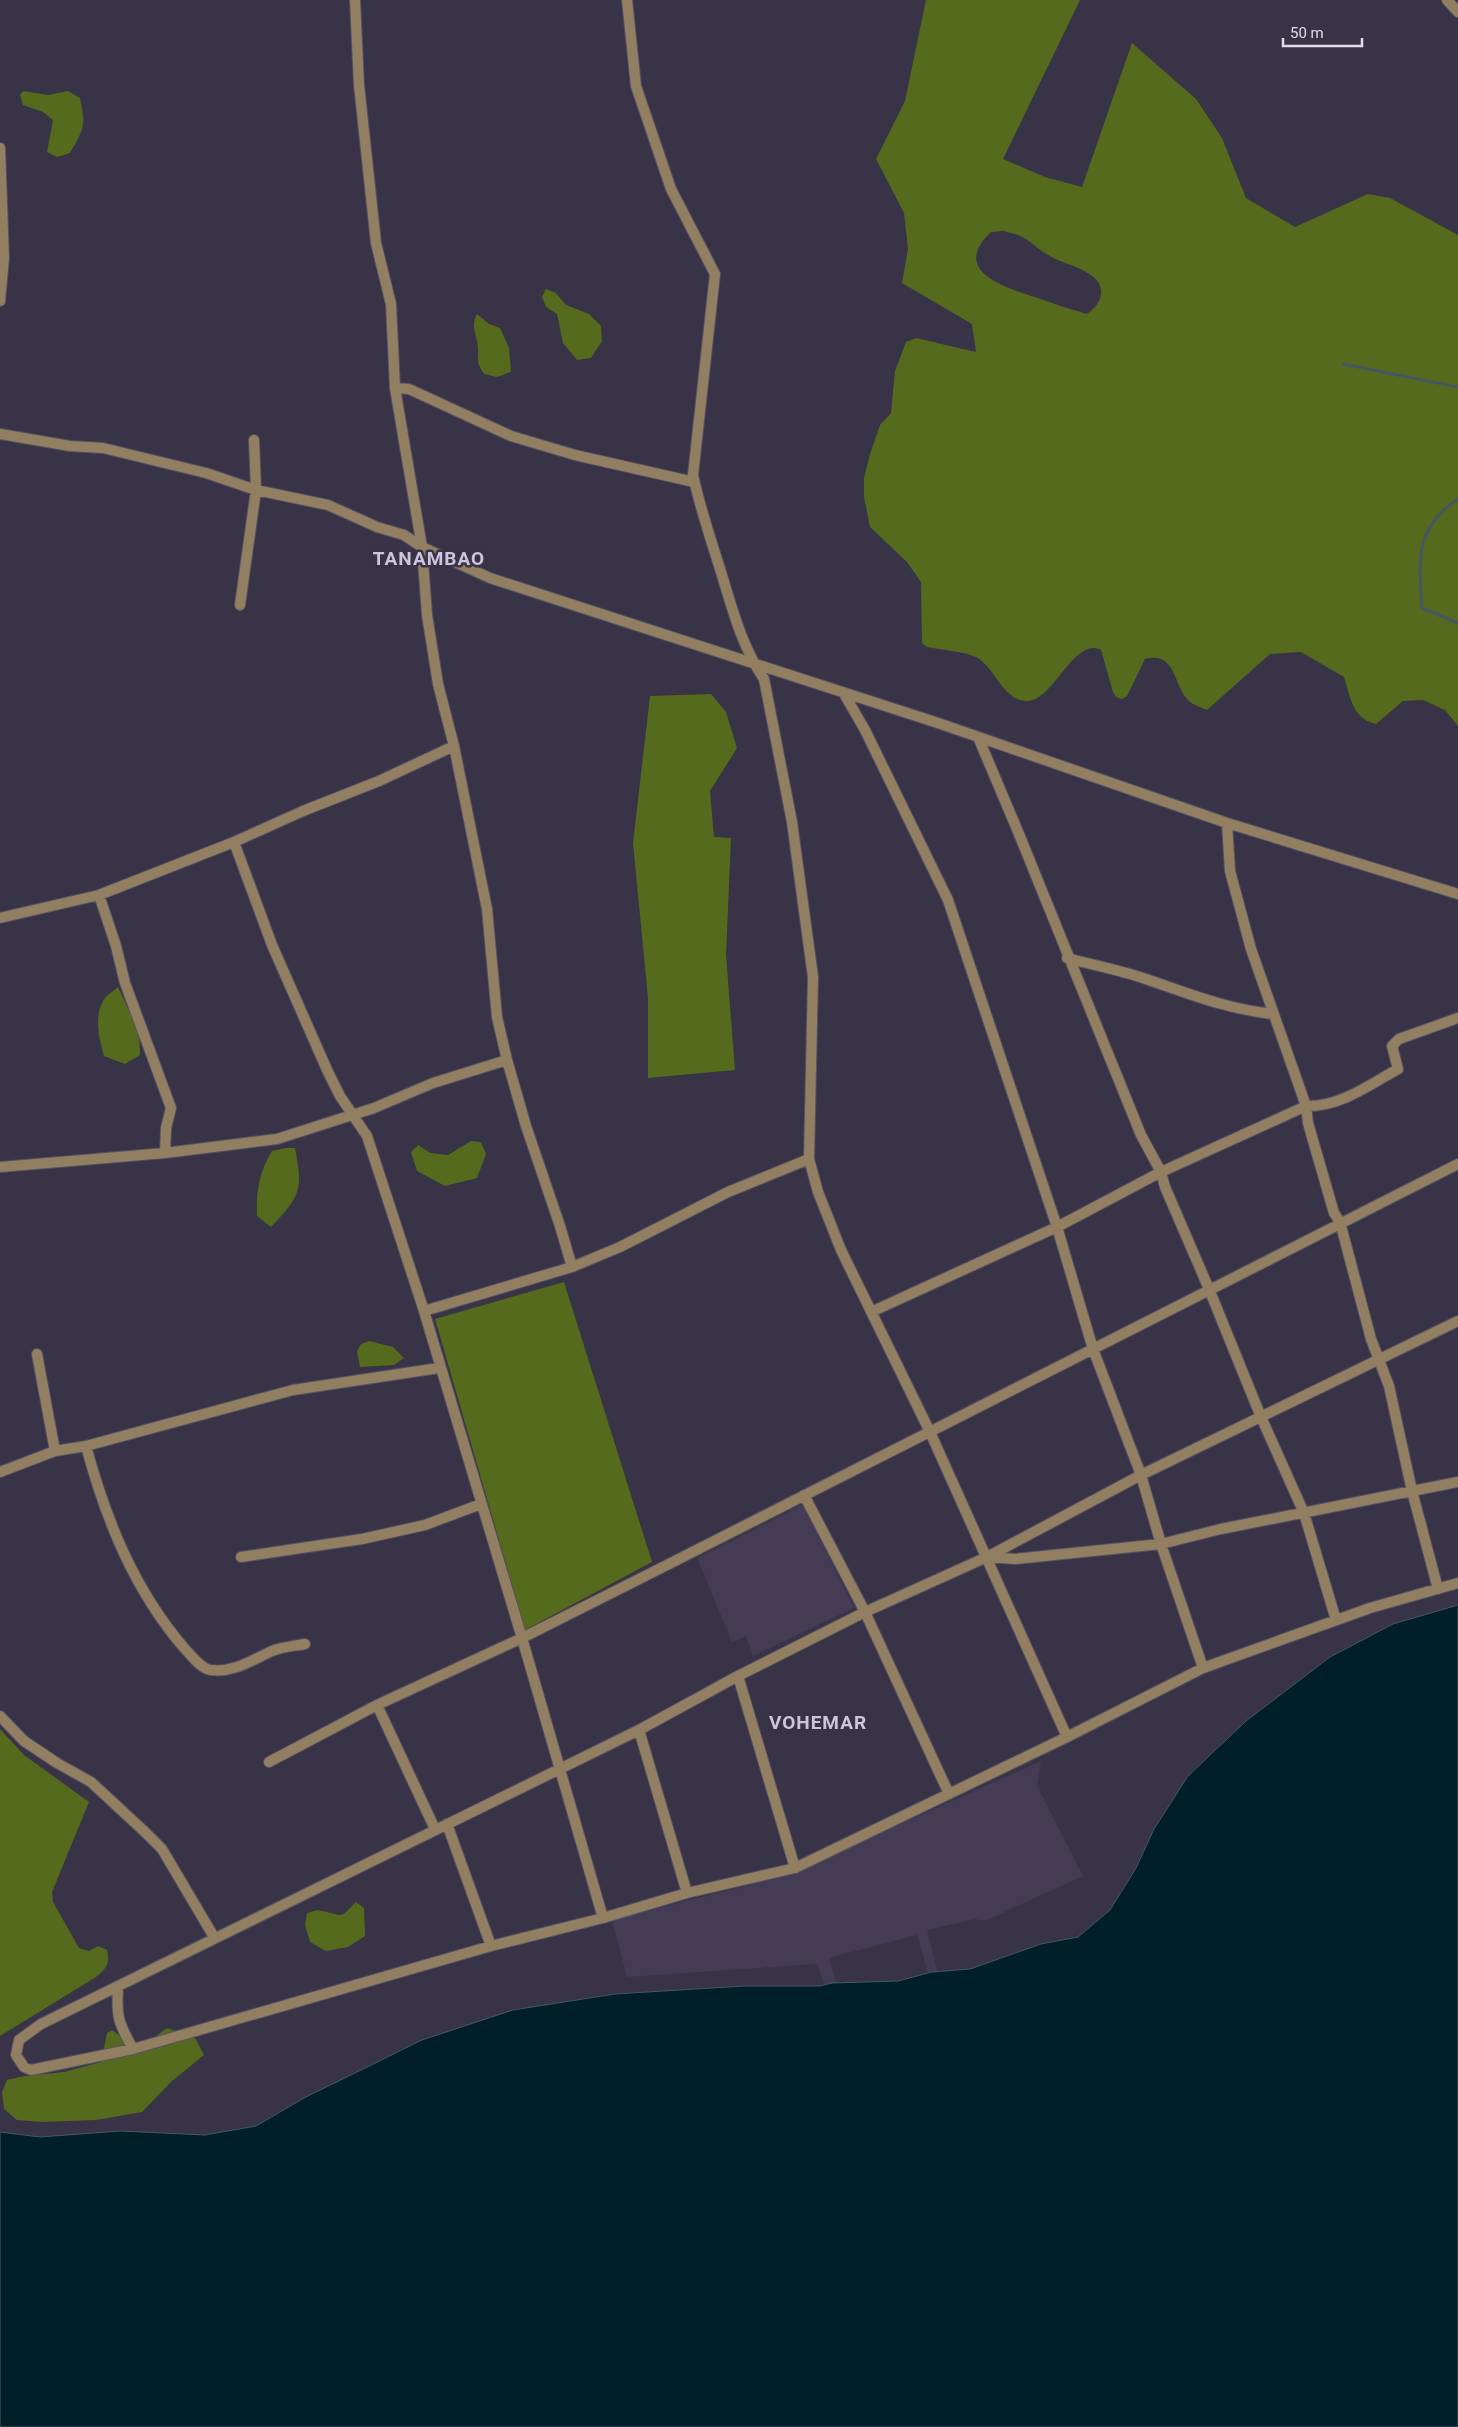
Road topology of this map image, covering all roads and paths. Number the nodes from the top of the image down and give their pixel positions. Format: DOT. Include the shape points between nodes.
graph roads {
  1 [pos="355,0"];
  2 [pos="627,0"];
  3 [pos="1447,0"];
  4 [pos="1458,12"];
  5 [pos="0,148"];
  6 [pos="2,265"];
  7 [pos="0,301"];
  8 [pos="395,388"];
  9 [pos="0,434"];
  10 [pos="254,440"];
  11 [pos="694,482"];
  12 [pos="256,490"];
  13 [pos="422,547"];
  14 [pos="240,604"];
  15 [pos="752,661"];
  16 [pos="843,692"];
  17 [pos="978,737"];
  18 [pos="454,746"];
  19 [pos="1227,823"];
  20 [pos="234,842"];
  21 [pos="1458,894"];
  22 [pos="99,895"];
  23 [pos="0,918"];
  24 [pos="1067,958"];
  25 [pos="1272,1014"];
  26 [pos="1458,1018"];
  27 [pos="507,1060"];
  28 [pos="1306,1106"];
  29 [pos="353,1114"];
  30 [pos="165,1153"];
  31 [pos="809,1159"];
  32 [pos="1458,1164"];
  33 [pos="0,1167"];
  34 [pos="1162,1172"];
  35 [pos="1340,1222"];
  36 [pos="1057,1226"];
  37 [pos="572,1267"];
  38 [pos="1209,1289"];
  39 [pos="424,1311"];
  40 [pos="871,1312"];
  41 [pos="1458,1320"];
  42 [pos="1093,1349"];
  43 [pos="37,1354"];
  44 [pos="1379,1360"];
  45 [pos="440,1368"];
  46 [pos="1261,1417"];
  47 [pos="930,1432"];
  48 [pos="86,1446"];
  49 [pos="55,1451"];
  50 [pos="0,1472"];
  51 [pos="1141,1475"];
  52 [pos="1458,1482"];
  53 [pos="1412,1491"];
  54 [pos="804,1495"];
  55 [pos="481,1504"];
  56 [pos="1304,1514"];
  57 [pos="1161,1544"];
  58 [pos="241,1557"];
  59 [pos="987,1557"];
  60 [pos="1458,1583"];
  61 [pos="1438,1589"];
  62 [pos="865,1612"];
  63 [pos="1336,1620"];
  64 [pos="522,1638"];
  65 [pos="305,1644"];
  66 [pos="1203,1668"];
  67 [pos="738,1676"];
  68 [pos="377,1705"];
  69 [pos="0,1716"];
  70 [pos="639,1730"];
  71 [pos="1067,1737"];
  72 [pos="269,1762"];
  73 [pos="560,1769"];
  74 [pos="949,1794"];
  75 [pos="447,1824"];
  76 [pos="435,1829"];
  77 [pos="795,1868"];
  78 [pos="687,1893"];
  79 [pos="603,1918"];
  80 [pos="214,1937"];
  81 [pos="491,1946"];
  82 [pos="118,1988"];
  83 [pos="133,2049"];
  1 -- 8 [label="street" via="359,85 376,243 391,304"];
  2 -- 11 [label="street" via="636,86 671,189 715,274"];
  3 -- 4 [label="street"];
  5 -- 6 [label="street"];
  6 -- 7 [label="street"];
  8 -- 11 [label="street" via="409,389 511,436 575,455"];
  8 -- 13 [label="street"];
  9 -- 12 [label="street" via="103,448 206,473"];
  10 -- 12 [label="street"];
  11 -- 15 [label="street" via="735,617"];
  12 -- 13 [label="street" via="328,505 404,535"];
  12 -- 14 [label="street"];
  13 -- 15 [label="street" via="490,578"];
  13 -- 18 [label="street" via="427,615 438,684"];
  15 -- 16 [label="street"];
  15 -- 31 [label="street" via="764,678 792,822 813,977"];
  16 -- 17 [label="street"];
  16 -- 36 [label="street" via="865,730 948,900"];
  17 -- 19 [label="street"];
  17 -- 24 [label="street"];
  18 -- 20 [label="street"];
  18 -- 27 [label="street" via="487,909 498,1017"];
  19 -- 21 [label="street"];
  19 -- 25 [label="street" via="1230,871"];
  20 -- 22 [label="street"];
  20 -- 29 [label="street" via="272,945 328,1072"];
  22 -- 23 [label="street"];
  22 -- 30 [label="street" via="125,983 171,1108"];
  24 -- 25 [label="street" via="1145,978 1240,1010"];
  24 -- 34 [label="street" via="1140,1135"];
  25 -- 28 [label="street"];
  26 -- 28 [label="street" via="1399,1039 1392,1046 1398,1069 1339,1101 1322,1107"];
  27 -- 29 [label="street" via="433,1083"];
  27 -- 37 [label="street"];
  28 -- 34 [label="street"];
  28 -- 35 [label="street" via="1334,1214"];
  29 -- 30 [label="street" via="277,1139"];
  29 -- 39 [label="street" via="367,1136"];
  30 -- 33 [label="street"];
  31 -- 37 [label="street" via="728,1192 620,1247"];
  31 -- 40 [label="street" via="818,1192"];
  32 -- 35 [label="street"];
  34 -- 36 [label="street"];
  34 -- 38 [label="street" via="1165,1187"];
  35 -- 38 [label="street"];
  35 -- 44 [label="street"];
  36 -- 40 [label="street"];
  36 -- 42 [label="street"];
  37 -- 39 [label="street"];
  38 -- 42 [label="street"];
  38 -- 46 [label="street"];
  39 -- 45 [label="street"];
  40 -- 47 [label="street"];
  41 -- 44 [label="street"];
  42 -- 47 [label="street"];
  42 -- 51 [label="street"];
  43 -- 49 [label="street"];
  44 -- 46 [label="street"];
  44 -- 53 [label="street" via="1389,1386"];
  45 -- 48 [label="street" via="293,1390"];
  45 -- 55 [label="street"];
  46 -- 51 [label="street"];
  46 -- 56 [label="street"];
  47 -- 54 [label="street"];
  47 -- 59 [label="street"];
  48 -- 49 [label="street"];
  48 -- 65 [label="street" via="99,1496 118,1542 158,1616 195,1660 208,1670 222,1671 245,1665 273,1650"];
  49 -- 50 [label="street"];
  51 -- 57 [label="street"];
  51 -- 59 [label="street"];
  52 -- 53 [label="street"];
  53 -- 56 [label="street"];
  53 -- 61 [label="street"];
  54 -- 62 [label="street"];
  54 -- 64 [label="street"];
  55 -- 58 [label="street" via="425,1525 371,1537"];
  55 -- 64 [label="street"];
  56 -- 57 [label="street"];
  56 -- 63 [label="street"];
  57 -- 59 [label="street" via="1015,1559"];
  57 -- 66 [label="street"];
  59 -- 62 [label="street"];
  59 -- 71 [label="street"];
  60 -- 61 [label="street"];
  61 -- 63 [label="street"];
  62 -- 67 [label="street"];
  62 -- 74 [label="street"];
  63 -- 66 [label="street"];
  64 -- 68 [label="street"];
  64 -- 73 [label="street"];
  66 -- 71 [label="street"];
  67 -- 70 [label="street"];
  67 -- 77 [label="street"];
  68 -- 72 [label="street"];
  68 -- 76 [label="street"];
  69 -- 80 [label="street" via="24,1741 91,1782 162,1849"];
  70 -- 73 [label="street"];
  70 -- 78 [label="street"];
  71 -- 74 [label="street"];
  73 -- 75 [label="street"];
  73 -- 79 [label="street"];
  74 -- 77 [label="street"];
  75 -- 76 [label="street"];
  75 -- 81 [label="street"];
  76 -- 80 [label="street"];
  77 -- 78 [label="street"];
  78 -- 79 [label="street"];
  79 -- 81 [label="street"];
  80 -- 82 [label="street"];
  81 -- 83 [label="street"];
  82 -- 83 [label="street" via="116,2009 119,2024"];
  82 -- 83 [label="street" via="41,2024 19,2040 16,2055 24,2067 31,2070"];
}
